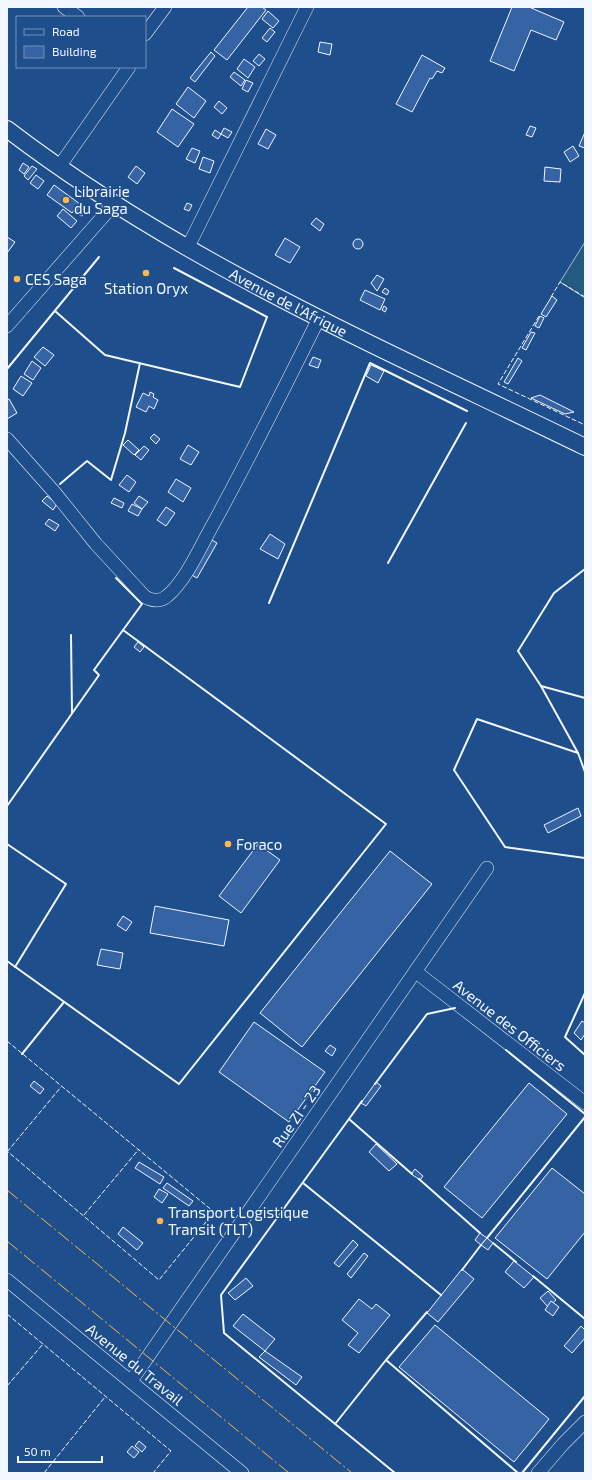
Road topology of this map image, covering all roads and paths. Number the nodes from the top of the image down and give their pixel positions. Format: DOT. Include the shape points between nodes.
graph roads {
  1 [pos="64,7"];
  2 [pos="165,7"];
  3 [pos="307,7"];
  4 [pos="77,16"];
  5 [pos="146,33"];
  6 [pos="128,68"];
  7 [pos="7,130"];
  8 [pos="59,167"];
  9 [pos="114,204"];
  10 [pos="187,249"];
  11 [pos="319,318"];
  12 [pos="7,326"];
  13 [pos="7,439"];
  14 [pos="585,447"];
  15 [pos="487,868"];
  16 [pos="416,972"];
  17 [pos="585,1103"];
  18 [pos="7,1280"];
  19 [pos="131,1381"];
  20 [pos="585,1422"];
  21 [pos="242,1473"];
  22 [pos="538,1473"];
  1 -- 4 [label="street"];
  2 -- 5 [label="street"];
  3 -- 10 [label="street"];
  6 -- 8 [label="street"];
  7 -- 8 [label="main road, Avenue de l'Afrique"];
  8 -- 9 [label="main road, Avenue de l'Afrique"];
  9 -- 10 [label="main road, Avenue de l'Afrique"];
  9 -- 12 [label="street"];
  10 -- 11 [label="main road, Avenue de l'Afrique"];
  11 -- 13 [label="street" via="195,558 177,585 160,600 152,601 145,597 96,544"];
  11 -- 14 [label="main road, Avenue de l'Afrique"];
  15 -- 16 [label="street, Rue ZI - 23"];
  16 -- 17 [label="street, Avenue des Officiers"];
  16 -- 19 [label="street, Rue ZI - 23"];
  18 -- 19 [label="street, Avenue du Travail"];
  19 -- 21 [label="street, Avenue du Travail"];
  20 -- 22 [label="street"];
}
